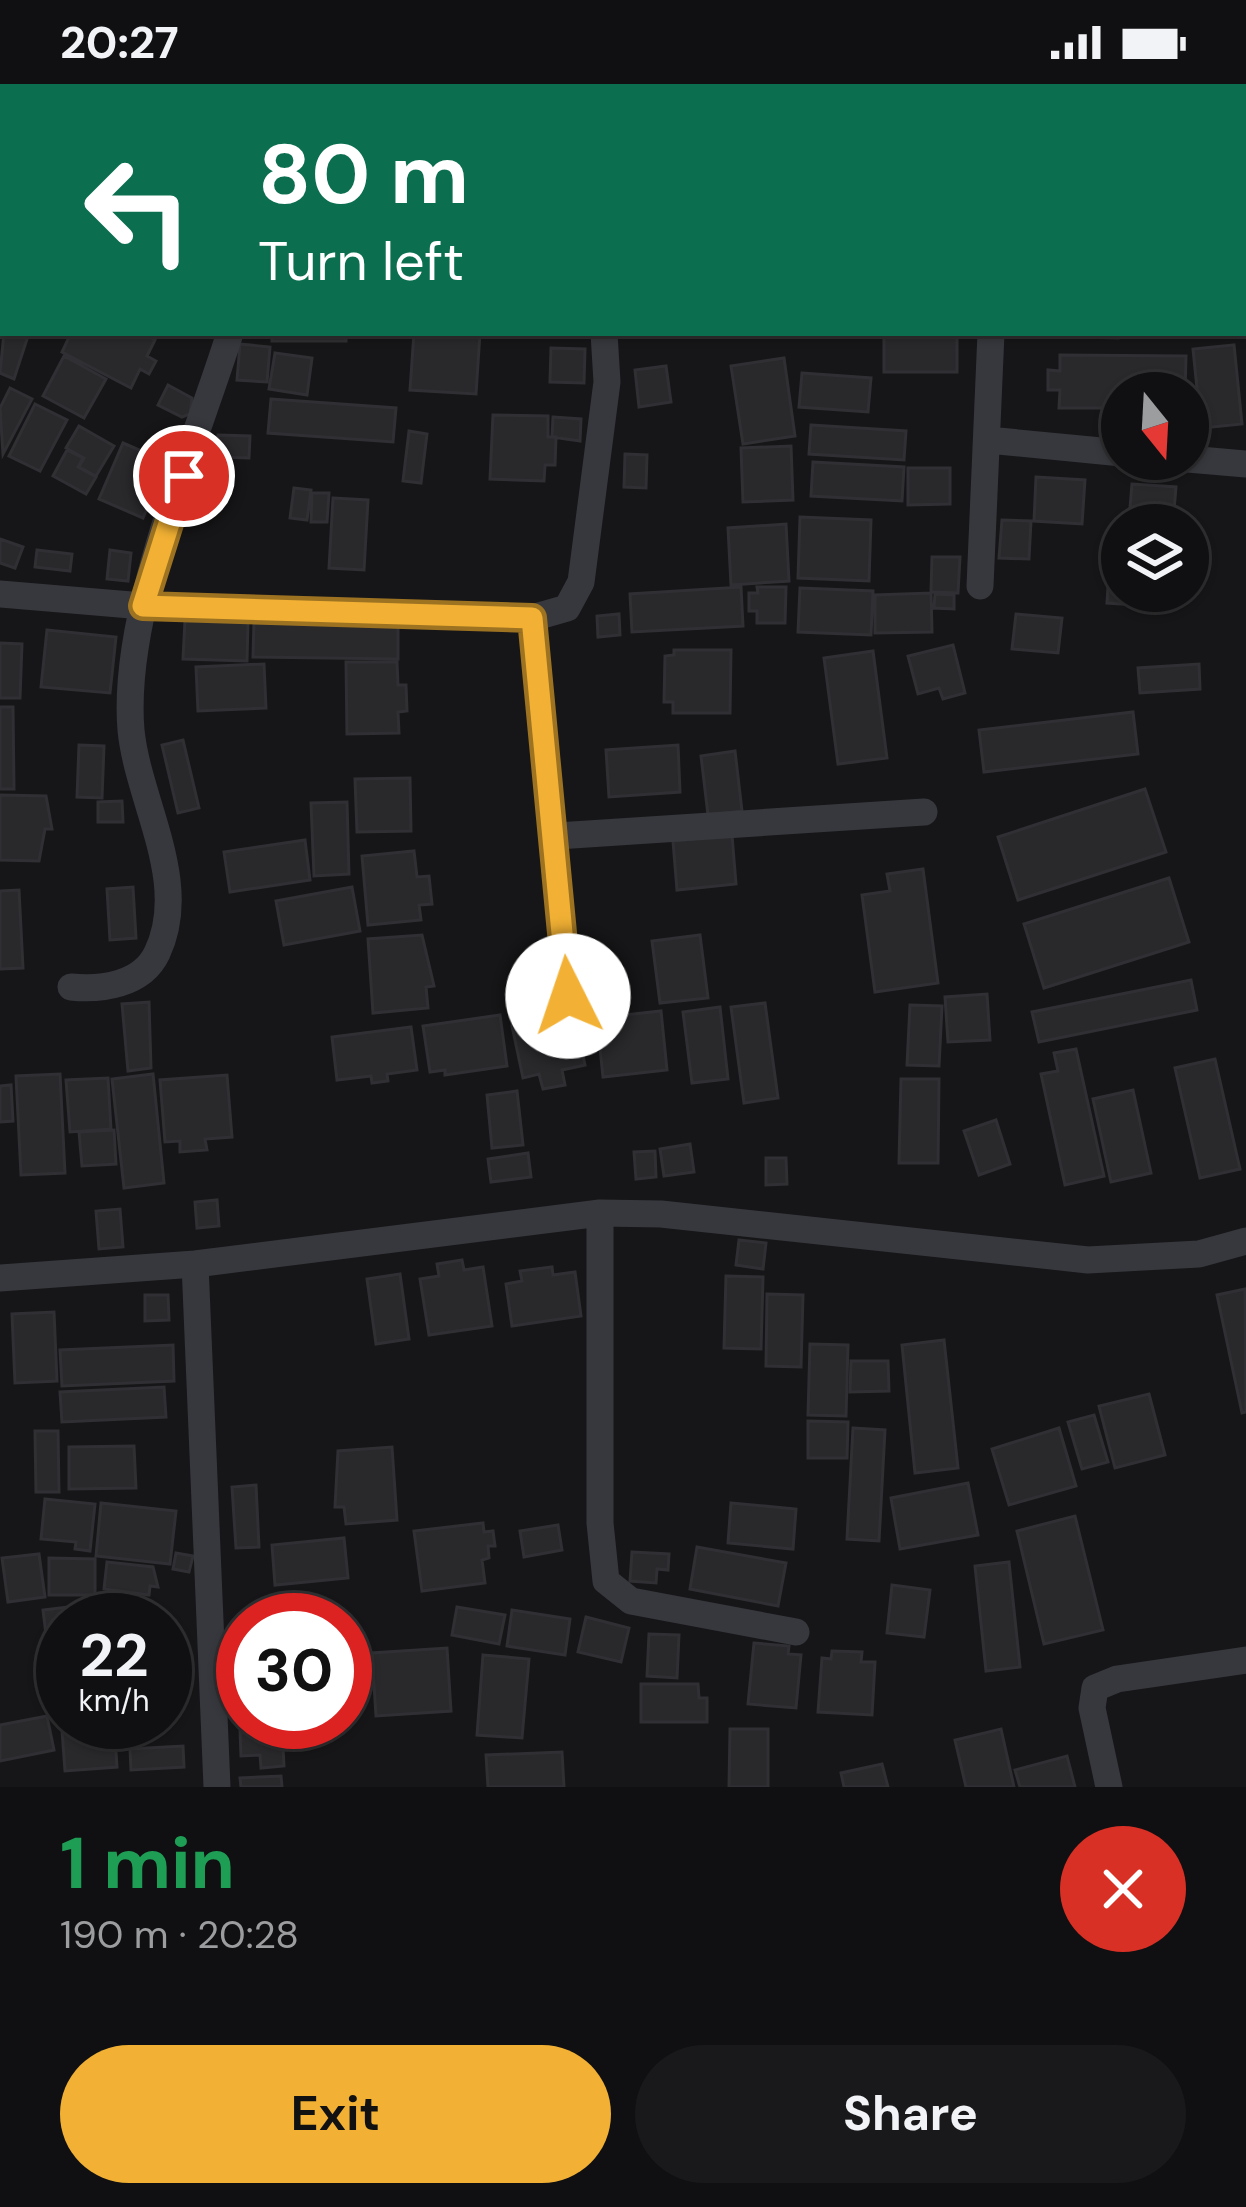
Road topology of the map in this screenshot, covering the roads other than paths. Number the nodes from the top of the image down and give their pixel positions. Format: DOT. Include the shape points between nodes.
graph roads {
  1 [pos="229,336"];
  2 [pos="604,336"];
  3 [pos="991,336"];
  4 [pos="988,440"];
  5 [pos="1101,451"];
  6 [pos="1209,461"];
  7 [pos="1246,464"];
  8 [pos="980,586"];
  9 [pos="0,594"];
  10 [pos="143,606"];
  11 [pos="532,618"];
  12 [pos="924,812"];
  13 [pos="557,836"];
  14 [pos="71,987"];
  15 [pos="568,996"];
  16 [pos="600,1213"];
  17 [pos="1246,1241"];
  18 [pos="195,1264"];
  19 [pos="0,1278"];
  20 [pos="796,1632"];
  21 [pos="1246,1660"];
  22 [pos="217,1787"];
  23 [pos="1109,1787"];
  1 -- 10 [label="street"];
  2 -- 11 [label="street" via="607,382 580,582 567,608"];
  3 -- 4 [label="street"];
  4 -- 5 [label="street"];
  4 -- 8 [label="street"];
  6 -- 7 [label="street"];
  9 -- 10 [label="street"];
  10 -- 11 [label="street"];
  10 -- 14 [label="street" via="129,664 132,734 170,916 156,958 110,990"];
  11 -- 13 [label="street"];
  12 -- 13 [label="street"];
  13 -- 15 [label="street"];
  16 -- 17 [label="street" via="1088,1260 1198,1254"];
  16 -- 18 [label="street"];
  16 -- 20 [label="street" via="606,1581 631,1600"];
  18 -- 19 [label="street"];
  18 -- 22 [label="street"];
  21 -- 23 [label="street" via="1095,1688"];
}
